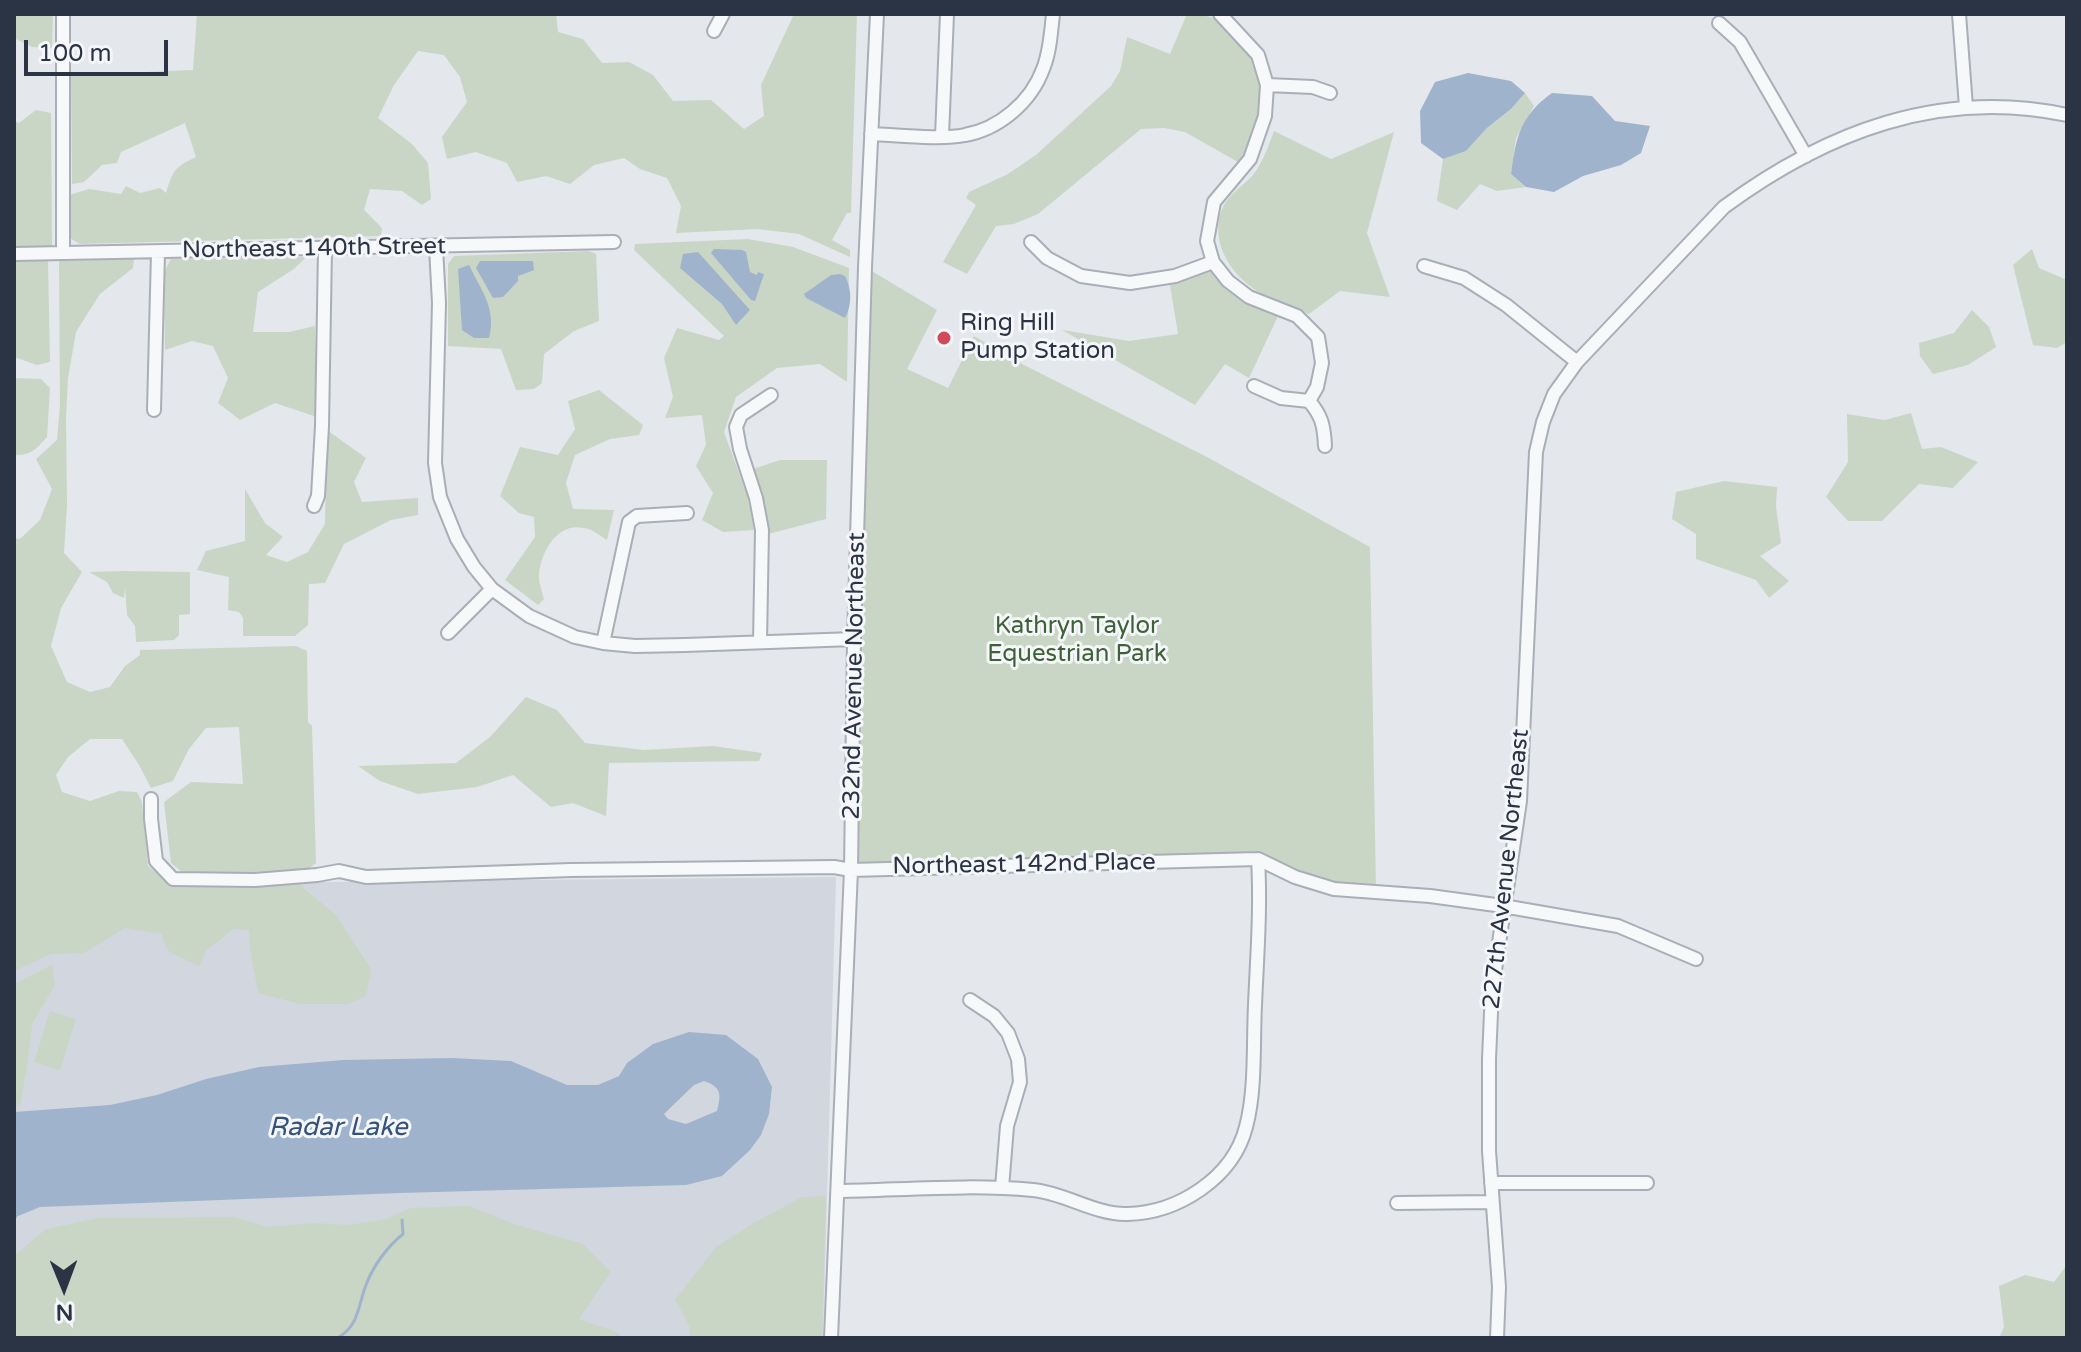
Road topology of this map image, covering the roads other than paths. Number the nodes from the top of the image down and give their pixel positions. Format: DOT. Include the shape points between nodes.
graph roads {
  1 [pos="63,14"];
  2 [pos="723,14"];
  3 [pos="877,14"];
  4 [pos="947,14"];
  5 [pos="1053,14"];
  6 [pos="1220,14"];
  7 [pos="1959,14"];
  8 [pos="1719,23"];
  9 [pos="714,31"];
  10 [pos="1267,85"];
  11 [pos="1330,93"];
  12 [pos="1966,107"];
  13 [pos="2067,115"];
  14 [pos="871,134"];
  15 [pos="942,136"];
  16 [pos="1806,156"];
  17 [pos="614,242"];
  18 [pos="1031,242"];
  19 [pos="436,247"];
  20 [pos="325,249"];
  21 [pos="63,253"];
  22 [pos="158,253"];
  23 [pos="14,254"];
  24 [pos="1213,262"];
  25 [pos="1424,266"];
  26 [pos="1577,362"];
  27 [pos="1254,386"];
  28 [pos="771,395"];
  29 [pos="1309,401"];
  30 [pos="154,410"];
  31 [pos="1325,446"];
  32 [pos="314,506"];
  33 [pos="687,513"];
  34 [pos="492,589"];
  35 [pos="448,633"];
  36 [pos="854,639"];
  37 [pos="760,642"];
  38 [pos="603,643"];
  39 [pos="151,799"];
  40 [pos="1258,859"];
  41 [pos="851,870"];
  42 [pos="1503,906"];
  43 [pos="1696,959"];
  44 [pos="970,1000"];
  45 [pos="1491,1183"];
  46 [pos="1647,1183"];
  47 [pos="1002,1188"];
  48 [pos="838,1191"];
  49 [pos="1492,1202"];
  50 [pos="1397,1203"];
  51 [pos="831,1338"];
  52 [pos="1497,1338"];
  1 -- 21 [label="street"];
  2 -- 9 [label="street"];
  3 -- 14 [label="street, 232nd Avenue Northeast"];
  4 -- 15 [label="street"];
  5 -- 15 [label="street" via="1043,70 1028,97 1000,123 965,135"];
  6 -- 10 [label="street" via="1258,55"];
  7 -- 12 [label="street"];
  8 -- 16 [label="street" via="1740,42"];
  10 -- 11 [label="street"];
  10 -- 24 [label="street" via="1265,116 1250,159 1214,202 1207,241"];
  12 -- 13 [label="street, 227th Avenue Northeast"];
  12 -- 16 [label="street, 227th Avenue Northeast" via="1886,122"];
  14 -- 15 [label="street"];
  14 -- 36 [label="street, 232nd Avenue Northeast"];
  16 -- 26 [label="street, 227th Avenue Northeast" via="1724,207"];
  17 -- 19 [label="street, Northeast 140th Street"];
  18 -- 24 [label="street" via="1047,258 1081,276 1130,283 1175,276"];
  19 -- 20 [label="street, Northeast 140th Street"];
  19 -- 34 [label="street" via="435,463 440,497 457,539"];
  20 -- 22 [label="street, Northeast 140th Street"];
  20 -- 32 [label="street" via="322,426"];
  21 -- 22 [label="street, Northeast 140th Street"];
  21 -- 23 [label="street, Northeast 140th Street"];
  22 -- 30 [label="street"];
  24 -- 29 [label="street" via="1249,297 1297,316 1318,337 1322,363"];
  25 -- 26 [label="street" via="1464,278 1485,291"];
  26 -- 42 [label="street, 227th Avenue Northeast" via="1554,394 1536,452 1520,801"];
  27 -- 29 [label="street" via="1281,398"];
  28 -- 37 [label="street" via="741,415 736,427 762,530"];
  29 -- 31 [label="street" via="1319,412"];
  33 -- 38 [label="street" via="637,516 629,522"];
  34 -- 35 [label="street"];
  34 -- 38 [label="street" via="529,616"];
  36 -- 37 [label="street"];
  36 -- 41 [label="street, 232nd Avenue Northeast"];
  37 -- 38 [label="street"];
  39 -- 41 [label="street, Northeast 142nd Place" via="156,861 173,879 255,880 339,871 366,877 571,870"];
  40 -- 41 [label="street, Northeast 142nd Place"];
  40 -- 42 [label="street, Northeast 142nd Place" via="1334,889"];
  40 -- 47 [label="street" via="1251,1099 1246,1129 1233,1155 1191,1197 1157,1211 1124,1215 1059,1194"];
  41 -- 48 [label="street, 232nd Avenue Northeast"];
  42 -- 43 [label="street, Northeast 142nd Place" via="1618,926"];
  42 -- 45 [label="street, 227th Avenue Northeast" via="1489,1059"];
  44 -- 47 [label="street" via="1008,1033 1018,1059 1020,1082 1007,1126"];
  45 -- 46 [label="street"];
  45 -- 49 [label="street, 227th Avenue Northeast"];
  47 -- 48 [label="street"];
  48 -- 51 [label="street, 232nd Avenue Northeast"];
  49 -- 50 [label="street"];
  49 -- 52 [label="street, 227th Avenue Northeast"];
}
